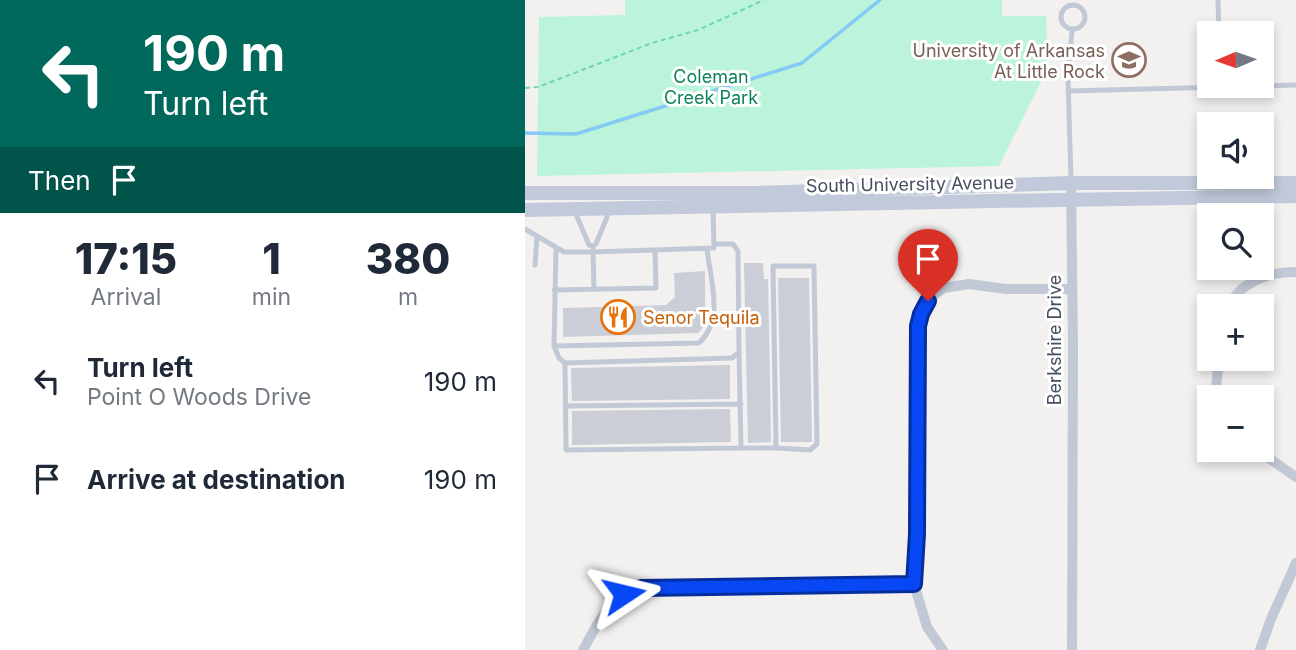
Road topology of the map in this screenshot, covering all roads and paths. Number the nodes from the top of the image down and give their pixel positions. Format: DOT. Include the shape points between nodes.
graph roads {
  1 [pos="764,0"];
  2 [pos="1218,0"];
  3 [pos="1219,21"];
  4 [pos="1072,30"];
  5 [pos="1296,85"];
  6 [pos="1274,86"];
  7 [pos="1197,88"];
  8 [pos="525,89"];
  9 [pos="1068,92"];
  10 [pos="1071,183"];
  11 [pos="1296,183"];
  12 [pos="525,193"];
  13 [pos="1296,196"];
  14 [pos="1072,201"];
  15 [pos="713,206"];
  16 [pos="608,208"];
  17 [pos="574,209"];
  18 [pos="525,211"];
  19 [pos="525,229"];
  20 [pos="537,236"];
  21 [pos="714,244"];
  22 [pos="556,247"];
  23 [pos="593,249"];
  24 [pos="707,249"];
  25 [pos="655,250"];
  26 [pos="535,265"];
  27 [pos="1296,272"];
  28 [pos="594,289"];
  29 [pos="1071,289"];
  30 [pos="554,290"];
  31 [pos="1238,294"];
  32 [pos="554,346"];
  33 [pos="739,352"];
  34 [pos="565,363"];
  35 [pos="741,404"];
  36 [pos="566,406"];
  37 [pos="741,448"];
  38 [pos="776,448"];
  39 [pos="1274,462"];
  40 [pos="1296,477"];
  41 [pos="1296,563"];
  42 [pos="914,584"];
  43 [pos="583,650"];
  44 [pos="943,650"];
  45 [pos="1072,650"];
  46 [pos="1260,650"];
  1 -- 8 [label="path" via="698,30"];
  2 -- 3 [label="lane"];
  4 -- 4 [label="lane, Berkshire Drive" via="1061,15 1073,5 1080,7 1086,18"];
  4 -- 9 [label="lane, Berkshire Drive"];
  5 -- 6 [label="lane"];
  7 -- 9 [label="lane"];
  9 -- 10 [label="lane, Berkshire Drive"];
  10 -- 11 [label="main road, South University Avenue"];
  10 -- 12 [label="main road, South University Avenue"];
  10 -- 14 [label="street, Berkshire Drive"];
  13 -- 14 [label="main road, South University Avenue"];
  14 -- 15 [label="main road, South University Avenue"];
  14 -- 29 [label="street, Berkshire Drive"];
  15 -- 16 [label="main road, South University Avenue"];
  15 -- 21 [label="lane"];
  16 -- 17 [label="main road, South University Avenue"];
  16 -- 23 [label="lane"];
  17 -- 18 [label="main road, South University Avenue"];
  17 -- 23 [label="lane"];
  19 -- 20 [label="lane"];
  20 -- 22 [label="lane"];
  20 -- 26 [label="lane"];
  21 -- 24 [label="lane"];
  21 -- 33 [label="lane" via="733,244 738,251"];
  22 -- 23 [label="lane" via="564,252"];
  22 -- 30 [label="lane"];
  23 -- 25 [label="lane"];
  23 -- 28 [label="lane"];
  24 -- 25 [label="lane"];
  24 -- 32 [label="lane" via="714,320 699,343"];
  25 -- 28 [label="lane" via="656,288"];
  27 -- 31 [label="street" via="1262,277"];
  28 -- 30 [label="lane"];
  29 -- 42 [label="street" via="955,285 935,294 921,314"];
  29 -- 45 [label="street, Berkshire Drive"];
  30 -- 32 [label="lane"];
  32 -- 34 [label="lane"];
  33 -- 34 [label="lane" via="733,358"];
  33 -- 35 [label="lane"];
  34 -- 36 [label="lane"];
  35 -- 36 [label="lane"];
  35 -- 37 [label="lane"];
  36 -- 37 [label="lane" via="566,450"];
  37 -- 38 [label="lane"];
  38 -- 38 [label="lane" via="773,266 814,266 817,444 810,450"];
  39 -- 40 [label="street"];
  41 -- 46 [label="street"];
  42 -- 43 [label="street" via="641,588 610,605"];
  42 -- 44 [label="street" via="927,627"];
}
